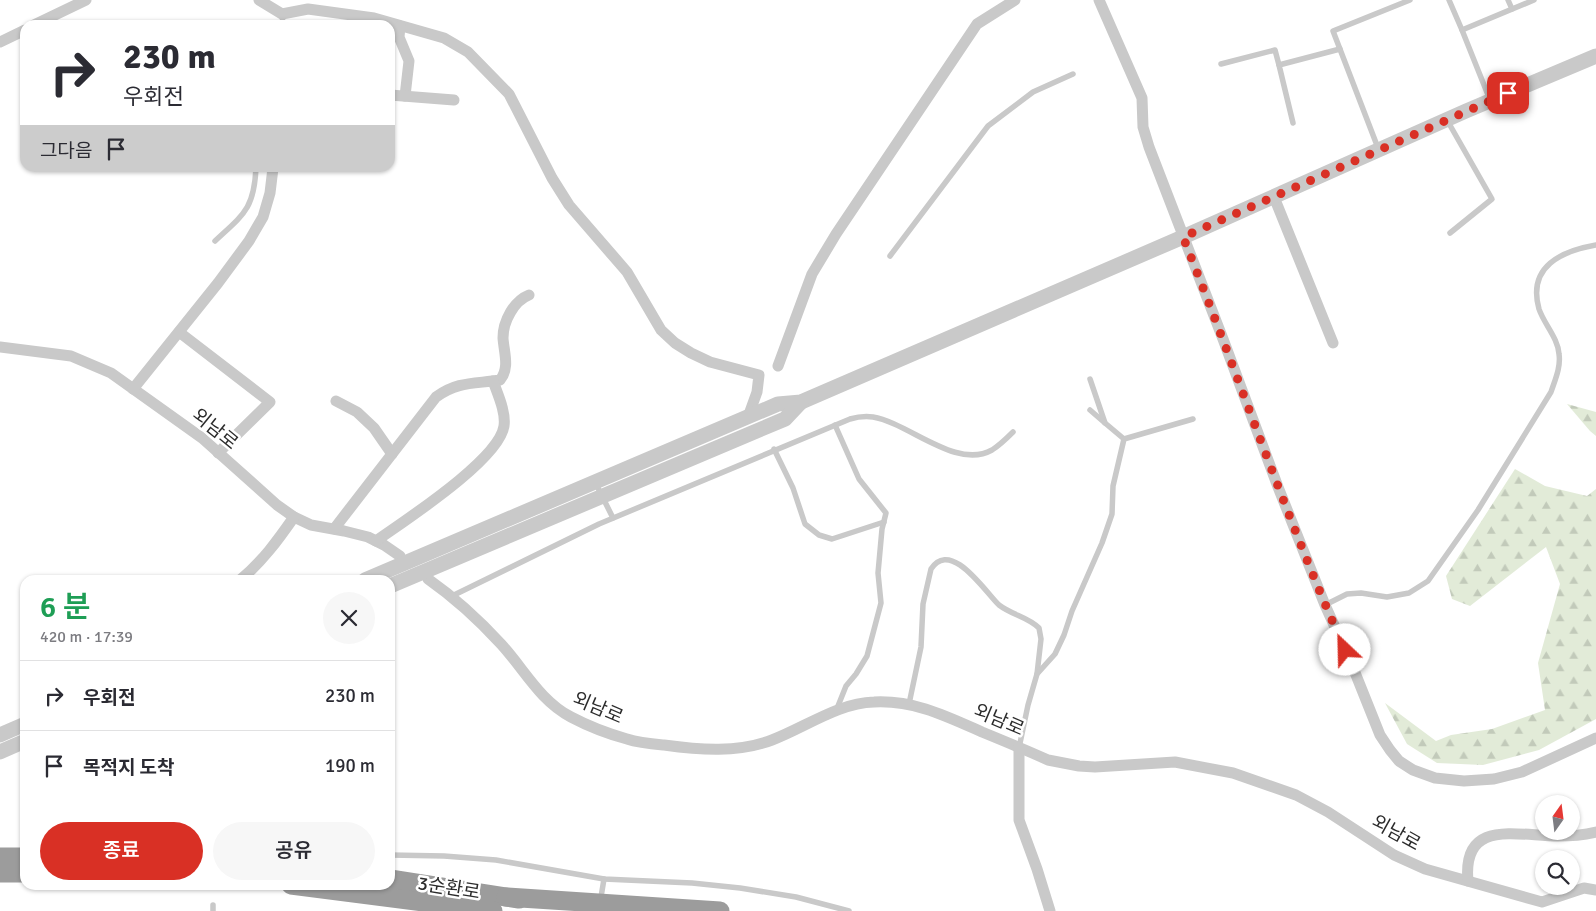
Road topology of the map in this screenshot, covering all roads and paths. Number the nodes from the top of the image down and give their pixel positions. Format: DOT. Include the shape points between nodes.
graph roads {
  1 [pos="86,0"];
  2 [pos="259,0"];
  3 [pos="1015,0"];
  4 [pos="1099,0"];
  5 [pos="1410,0"];
  6 [pos="1449,0"];
  7 [pos="1508,0"];
  8 [pos="1534,0"];
  9 [pos="1512,9"];
  10 [pos="44,20"];
  11 [pos="283,20"];
  12 [pos="286,20"];
  13 [pos="380,20"];
  14 [pos="395,24"];
  15 [pos="400,26"];
  16 [pos="1462,30"];
  17 [pos="20,32"];
  18 [pos="0,42"];
  19 [pos="1340,49"];
  20 [pos="1596,56"];
  21 [pos="1222,64"];
  22 [pos="1279,65"];
  23 [pos="1073,74"];
  24 [pos="395,95"];
  25 [pos="406,96"];
  26 [pos="454,100"];
  27 [pos="1491,101"];
  28 [pos="1447,120"];
  29 [pos="1293,123"];
  30 [pos="1378,150"];
  31 [pos="256,172"];
  32 [pos="273,172"];
  33 [pos="1274,197"];
  34 [pos="1450,233"];
  35 [pos="1183,237"];
  36 [pos="215,241"];
  37 [pos="1596,245"];
  38 [pos="890,256"];
  39 [pos="529,295"];
  40 [pos="179,332"];
  41 [pos="1332,343"];
  42 [pos="0,348"];
  43 [pos="778,366"];
  44 [pos="1090,379"];
  45 [pos="493,382"];
  46 [pos="133,389"];
  47 [pos="336,401"];
  48 [pos="801,402"];
  49 [pos="1090,410"];
  50 [pos="748,417"];
  51 [pos="1193,419"];
  52 [pos="1105,423"];
  53 [pos="834,425"];
  54 [pos="1013,432"];
  55 [pos="1124,439"];
  56 [pos="774,449"];
  57 [pos="218,453"];
  58 [pos="392,454"];
  59 [pos="595,482"];
  60 [pos="602,496"];
  61 [pos="294,517"];
  62 [pos="613,518"];
  63 [pos="884,522"];
  64 [pos="334,529"];
  65 [pos="376,541"];
  66 [pos="400,556"];
  67 [pos="246,575"];
  68 [pos="377,575"];
  69 [pos="428,579"];
  70 [pos="395,584"];
  71 [pos="452,596"];
  72 [pos="1325,604"];
  73 [pos="1037,674"];
  74 [pos="909,704"];
  75 [pos="836,711"];
  76 [pos="20,726"];
  77 [pos="0,735"];
  78 [pos="1596,738"];
  79 [pos="20,743"];
  80 [pos="1019,748"];
  81 [pos="0,752"];
  82 [pos="1596,832"];
  83 [pos="395,854"];
  84 [pos="0,857"];
  85 [pos="20,857"];
  86 [pos="0,873"];
  87 [pos="20,873"];
  88 [pos="604,879"];
  89 [pos="395,880"];
  90 [pos="1468,881"];
  91 [pos="330,890"];
  92 [pos="1596,890"];
  93 [pos="506,897"];
  94 [pos="599,904"];
  95 [pos="493,911"];
  96 [pos="720,911"];
  97 [pos="849,911"];
  98 [pos="1050,911"];
  1 -- 10 [label="street"];
  2 -- 11 [label="street"];
  3 -- 43 [label="street" via="977,24 836,234 812,274"];
  4 -- 35 [label="street" via="1142,98 1149,147"];
  5 -- 19 [label="lane" via="1334,31"];
  6 -- 16 [label="lane"];
  7 -- 9 [label="lane"];
  8 -- 9 [label="lane"];
  9 -- 16 [label="lane"];
  12 -- 13 [label="street" via="308,9"];
  14 -- 15 [label="street"];
  15 -- 25 [label="street" via="398,37 408,61"];
  15 -- 50 [label="street" via="444,38 468,52 509,94 569,205 627,272 661,330 691,353 710,362 759,375"];
  16 -- 27 [label="lane"];
  17 -- 18 [label="street"];
  19 -- 22 [label="lane"];
  19 -- 30 [label="lane"];
  20 -- 27 [label="street"];
  21 -- 22 [label="lane" via="1275,50"];
  22 -- 29 [label="lane"];
  23 -- 38 [label="lane" via="1033,92 988,126"];
  24 -- 25 [label="street"];
  25 -- 26 [label="street"];
  27 -- 28 [label="street"];
  28 -- 30 [label="street"];
  28 -- 34 [label="lane" via="1492,199"];
  30 -- 33 [label="street"];
  31 -- 36 [label="lane" via="255,188 248,207"];
  32 -- 40 [label="street" via="263,217 254,233"];
  33 -- 35 [label="street"];
  33 -- 41 [label="street"];
  35 -- 48 [label="street"];
  35 -- 72 [label="street"];
  37 -- 72 [label="lane" via="1560,255 1544,269 1536,289 1540,309 1560,354 1551,392 1478,510 1428,581 1410,594 1387,597 1347,594"];
  39 -- 45 [label="street" via="520,299 506,322 503,336 506,368 500,380"];
  40 -- 46 [label="street"];
  40 -- 57 [label="street" via="270,402"];
  42 -- 46 [label="street, 외남로" via="71,356 111,373"];
  44 -- 52 [label="lane"];
  45 -- 58 [label="street" via="466,383 448,388 436,397"];
  45 -- 65 [label="street" via="504,416 501,436 474,467 438,499"];
  46 -- 57 [label="street, 외남로"];
  47 -- 58 [label="street" via="368,422"];
  48 -- 50 [label="street" via="778,404"];
  48 -- 60 [label="street" via="785,419"];
  49 -- 52 [label="lane"];
  50 -- 59 [label="street"];
  51 -- 55 [label="lane"];
  52 -- 55 [label="lane"];
  53 -- 54 [label="lane" via="861,416 873,417 963,454 993,450"];
  53 -- 56 [label="lane"];
  53 -- 63 [label="lane" via="859,479 886,513"];
  55 -- 73 [label="lane" via="1113,486 1112,514 1102,543 1055,654"];
  56 -- 62 [label="lane"];
  56 -- 63 [label="lane" via="793,488 805,524 818,535 832,539"];
  57 -- 61 [label="street, 외남로"];
  58 -- 64 [label="street"];
  59 -- 60 [label="lane"];
  59 -- 68 [label="street"];
  60 -- 62 [label="lane"];
  60 -- 70 [label="street"];
  61 -- 64 [label="street, 외남로" via="311,526"];
  61 -- 67 [label="street" via="259,563"];
  62 -- 71 [label="lane"];
  63 -- 75 [label="lane" via="878,573 881,603 867,656 846,686"];
  64 -- 65 [label="street, 외남로"];
  65 -- 66 [label="street, 외남로"];
  69 -- 71 [label="street, 외남로"];
  71 -- 75 [label="street, 외남로" via="502,645 556,708 627,739 680,747 737,749 772,740"];
  72 -- 78 [label="street" via="1380,735 1395,756 1413,770 1435,778 1464,781 1494,779 1522,772"];
  73 -- 74 [label="lane" via="1039,628 999,604 971,573 959,565 940,560 931,569 923,604 921,647"];
  73 -- 80 [label="lane"];
  74 -- 75 [label="street, 외남로" via="858,703"];
  74 -- 80 [label="street, 외남로" via="944,715"];
  76 -- 77 [label="street"];
  79 -- 81 [label="street"];
  80 -- 90 [label="street, 외남로" via="1048,760 1080,766 1175,762 1233,773 1296,795 1394,855"];
  80 -- 98 [label="street" via="1019,820"];
  82 -- 90 [label="street" via="1578,836 1503,833 1485,837 1474,845 1468,856"];
  83 -- 88 [label="lane" via="496,860"];
  84 -- 85 [label="highway"];
  86 -- 87 [label="highway"];
  88 -- 94 [label="lane"];
  88 -- 97 [label="lane" via="740,888 796,897"];
  89 -- 93 [label="highway, 3순환로"];
  90 -- 92 [label="street, 외남로" via="1542,902 1584,888"];
  91 -- 95 [label="highway, 3순환로"];
  93 -- 94 [label="highway, 3순환로"];
  93 -- 96 [label="highway"];
}
